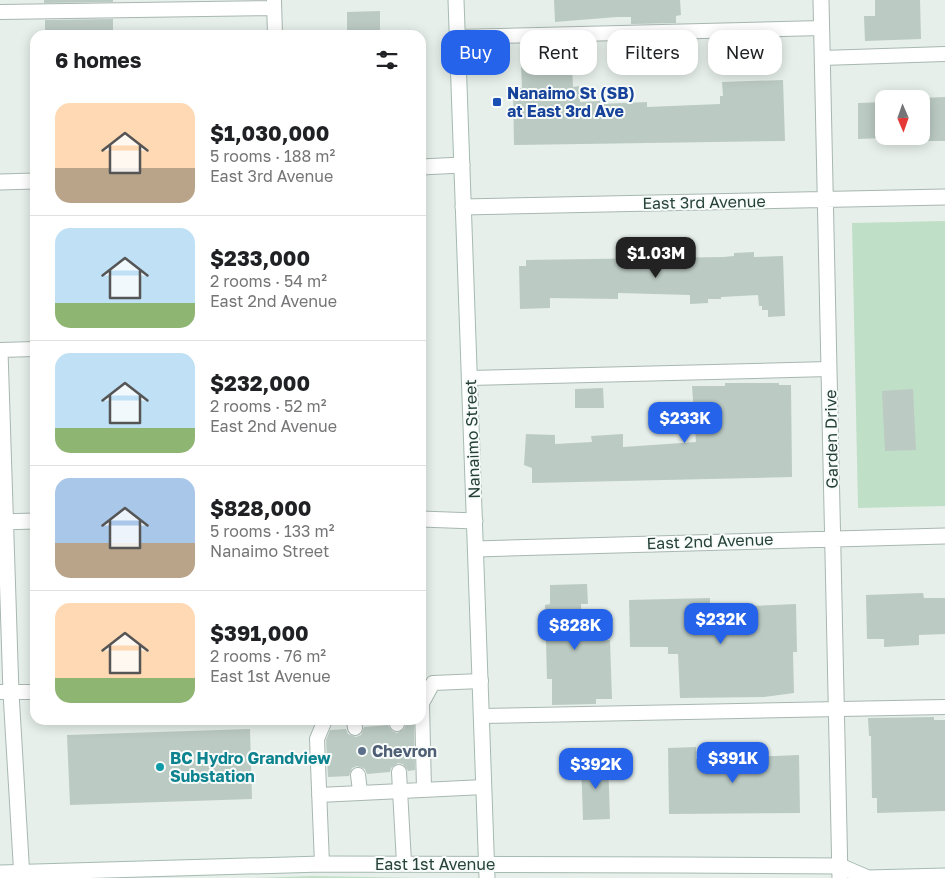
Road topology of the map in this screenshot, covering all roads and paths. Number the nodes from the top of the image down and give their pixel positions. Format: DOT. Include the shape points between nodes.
graph roads {
  1 [pos="456,0"];
  2 [pos="821,0"];
  3 [pos="274,4"];
  4 [pos="0,12"];
  5 [pos="822,28"];
  6 [pos="275,30"];
  7 [pos="457,30"];
  8 [pos="510,36"];
  9 [pos="945,54"];
  10 [pos="822,58"];
  11 [pos="458,75"];
  12 [pos="462,165"];
  13 [pos="426,167"];
  14 [pos="30,180"];
  15 [pos="0,182"];
  16 [pos="945,197"];
  17 [pos="826,199"];
  18 [pos="463,207"];
  19 [pos="30,350"];
  20 [pos="0,351"];
  21 [pos="829,370"];
  22 [pos="470,378"];
  23 [pos="426,519"];
  24 [pos="3,521"];
  25 [pos="30,521"];
  26 [pos="475,521"];
  27 [pos="945,536"];
  28 [pos="833,538"];
  29 [pos="476,549"];
  30 [pos="481,682"];
  31 [pos="30,692"];
  32 [pos="6,693"];
  33 [pos="426,697"];
  34 [pos="945,707"];
  35 [pos="837,710"];
  36 [pos="482,716"];
  37 [pos="323,725"];
  38 [pos="422,725"];
  39 [pos="400,772"];
  40 [pos="358,775"];
  41 [pos="484,787"];
  42 [pos="424,789"];
  43 [pos="401,790"];
  44 [pos="360,791"];
  45 [pos="319,795"];
  46 [pos="404,863"];
  47 [pos="322,864"];
  48 [pos="487,871"];
  49 [pos="840,872"];
  50 [pos="0,873"];
  51 [pos="22,875"];
  52 [pos="945,876"];
  53 [pos="868,878"];
  1 -- 7 [label="street, Nanaimo Street"];
  2 -- 5 [label="street, Garden Drive"];
  3 -- 4 [label="lane"];
  3 -- 6 [label="lane"];
  5 -- 8 [label="lane"];
  5 -- 10 [label="street, Garden Drive"];
  9 -- 10 [label="lane"];
  10 -- 17 [label="street, Garden Drive"];
  11 -- 12 [label="street, Nanaimo Street"];
  12 -- 13 [label="street"];
  12 -- 18 [label="street, Nanaimo Street"];
  14 -- 15 [label="street"];
  16 -- 17 [label="street, East 3rd Avenue"];
  17 -- 18 [label="street, East 3rd Avenue"];
  17 -- 21 [label="street, Garden Drive"];
  18 -- 22 [label="street, Nanaimo Street"];
  19 -- 20 [label="lane"];
  20 -- 24 [label="street"];
  21 -- 22 [label="lane"];
  21 -- 28 [label="street, Garden Drive"];
  22 -- 26 [label="street, Nanaimo Street"];
  23 -- 26 [label="street"];
  24 -- 25 [label="street"];
  24 -- 32 [label="street"];
  26 -- 29 [label="street, Nanaimo Street"];
  27 -- 28 [label="street, East 2nd Avenue"];
  28 -- 29 [label="street, East 2nd Avenue"];
  28 -- 35 [label="street, Garden Drive"];
  29 -- 30 [label="street, Nanaimo Street"];
  30 -- 33 [label="lane" via="433,683"];
  30 -- 36 [label="street, Nanaimo Street"];
  31 -- 32 [label="lane"];
  32 -- 51 [label="street"];
  34 -- 35 [label="lane"];
  35 -- 36 [label="lane"];
  35 -- 49 [label="street, Garden Drive"];
  36 -- 41 [label="street, Nanaimo Street"];
  37 -- 45 [label="lane" via="317,739"];
  38 -- 42 [label="lane"];
  39 -- 43 [label="lane"];
  40 -- 44 [label="lane"];
  41 -- 42 [label="lane"];
  41 -- 48 [label="street, Nanaimo Street"];
  42 -- 43 [label="lane"];
  43 -- 44 [label="lane"];
  43 -- 46 [label="lane"];
  44 -- 45 [label="lane"];
  45 -- 47 [label="lane"];
  46 -- 47 [label="street, East 1st Avenue"];
  46 -- 48 [label="street, East 1st Avenue"];
  47 -- 51 [label="street, East 1st Avenue"];
  48 -- 49 [label="street, East 1st Avenue"];
  49 -- 53 [label="street, East 1st Avenue"];
  50 -- 51 [label="street, East 1st Avenue"];
  52 -- 53 [label="street, East 1st Avenue"];
}
